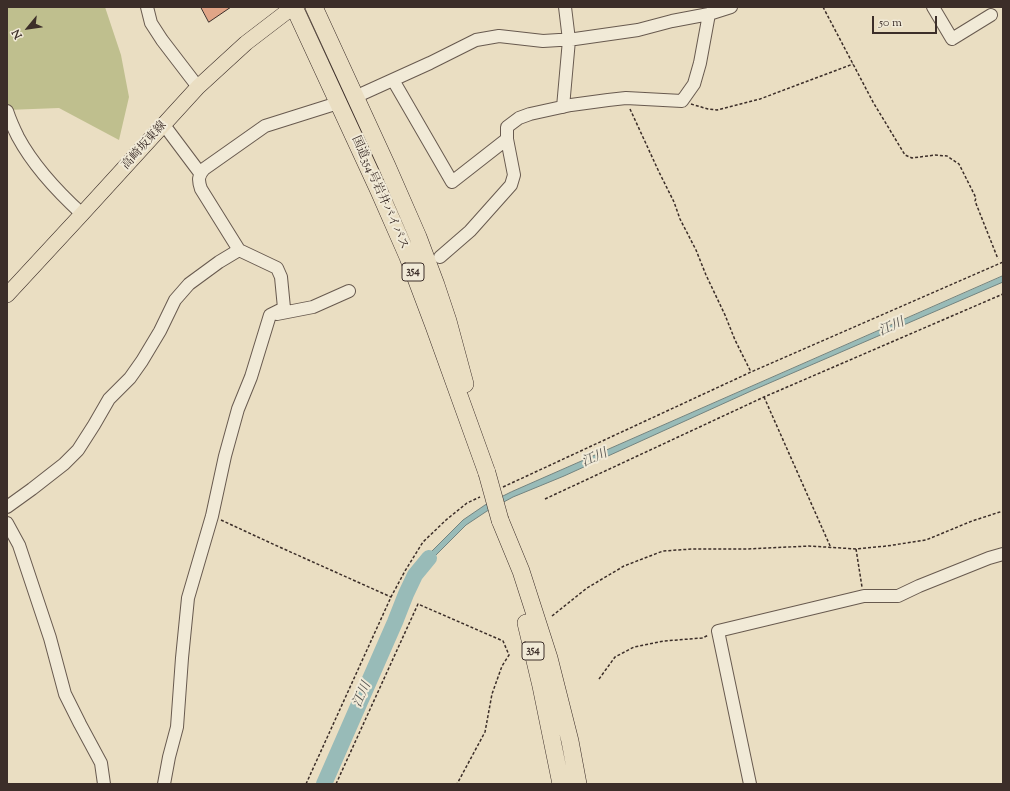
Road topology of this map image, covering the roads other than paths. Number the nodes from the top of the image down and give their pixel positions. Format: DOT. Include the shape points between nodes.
graph roads {
  1 [pos="147,7"];
  2 [pos="294,7"];
  3 [pos="314,7"];
  4 [pos="565,7"];
  5 [pos="731,7"];
  6 [pos="933,7"];
  7 [pos="709,14"];
  8 [pos="991,15"];
  9 [pos="569,40"];
  10 [pos="393,80"];
  11 [pos="198,87"];
  12 [pos="355,97"];
  13 [pos="338,103"];
  14 [pos="563,107"];
  15 [pos="7,112"];
  16 [pos="164,125"];
  17 [pos="507,139"];
  18 [pos="200,173"];
  19 [pos="82,214"];
  20 [pos="239,250"];
  21 [pos="440,257"];
  22 [pos="349,292"];
  23 [pos="7,295"];
  24 [pos="270,315"];
  25 [pos="487,473"];
  26 [pos="7,507"];
  27 [pos="500,520"];
  28 [pos="7,523"];
  29 [pos="1003,554"];
  30 [pos="104,784"];
  31 [pos="164,784"];
  32 [pos="561,784"];
  33 [pos="578,784"];
  34 [pos="750,784"];
  1 -- 11 [label="street" via="151,23"];
  2 -- 11 [label="main road, 高崎坂東線" via="246,43"];
  2 -- 13 [label="highway, 国道354号岩井バイパス / 354"];
  3 -- 12 [label="highway, 国道354号岩井バイパス / 354"];
  4 -- 9 [label="street"];
  5 -- 7 [label="street"];
  6 -- 8 [label="street" via="952,40"];
  7 -- 9 [label="street" via="638,30"];
  7 -- 14 [label="street" via="694,84 682,101 626,98"];
  9 -- 10 [label="street" via="499,36 476,40"];
  9 -- 14 [label="street"];
  10 -- 12 [label="street"];
  10 -- 17 [label="street" via="452,182"];
  11 -- 16 [label="main road, 高崎坂東線"];
  12 -- 25 [label="highway, 国道354号岩井バイパス / 354" via="418,237 436,285 465,381"];
  13 -- 18 [label="street" via="265,126"];
  13 -- 25 [label="highway, 国道354号岩井バイパス / 354" via="408,257"];
  14 -- 17 [label="street" via="519,118 507,127"];
  15 -- 19 [label="street" via="31,158"];
  16 -- 18 [label="street"];
  16 -- 19 [label="main road, 高崎坂東線"];
  17 -- 21 [label="street" via="514,175 511,185 470,231"];
  18 -- 20 [label="street" via="198,181 201,189"];
  19 -- 23 [label="main road, 高崎坂東線"];
  20 -- 24 [label="street" via="276,268 281,277 284,308"];
  20 -- 26 [label="street" via="189,284 175,300 142,361 130,378 108,399 78,450 64,464"];
  22 -- 24 [label="street" via="313,307"];
  24 -- 31 [label="street" via="251,377 238,408 212,516 188,598 177,727"];
  25 -- 27 [label="highway, 国道354号岩井バイパス / 354, bridge"];
  27 -- 32 [label="highway, 国道354号岩井バイパス / 354" via="532,647"];
  27 -- 33 [label="highway, 国道354号岩井バイパス / 354" via="520,571 548,658 570,741"];
  28 -- 30 [label="street" via="20,546 65,694 101,763"];
  29 -- 34 [label="street" via="898,596 864,596 718,632"];
}
